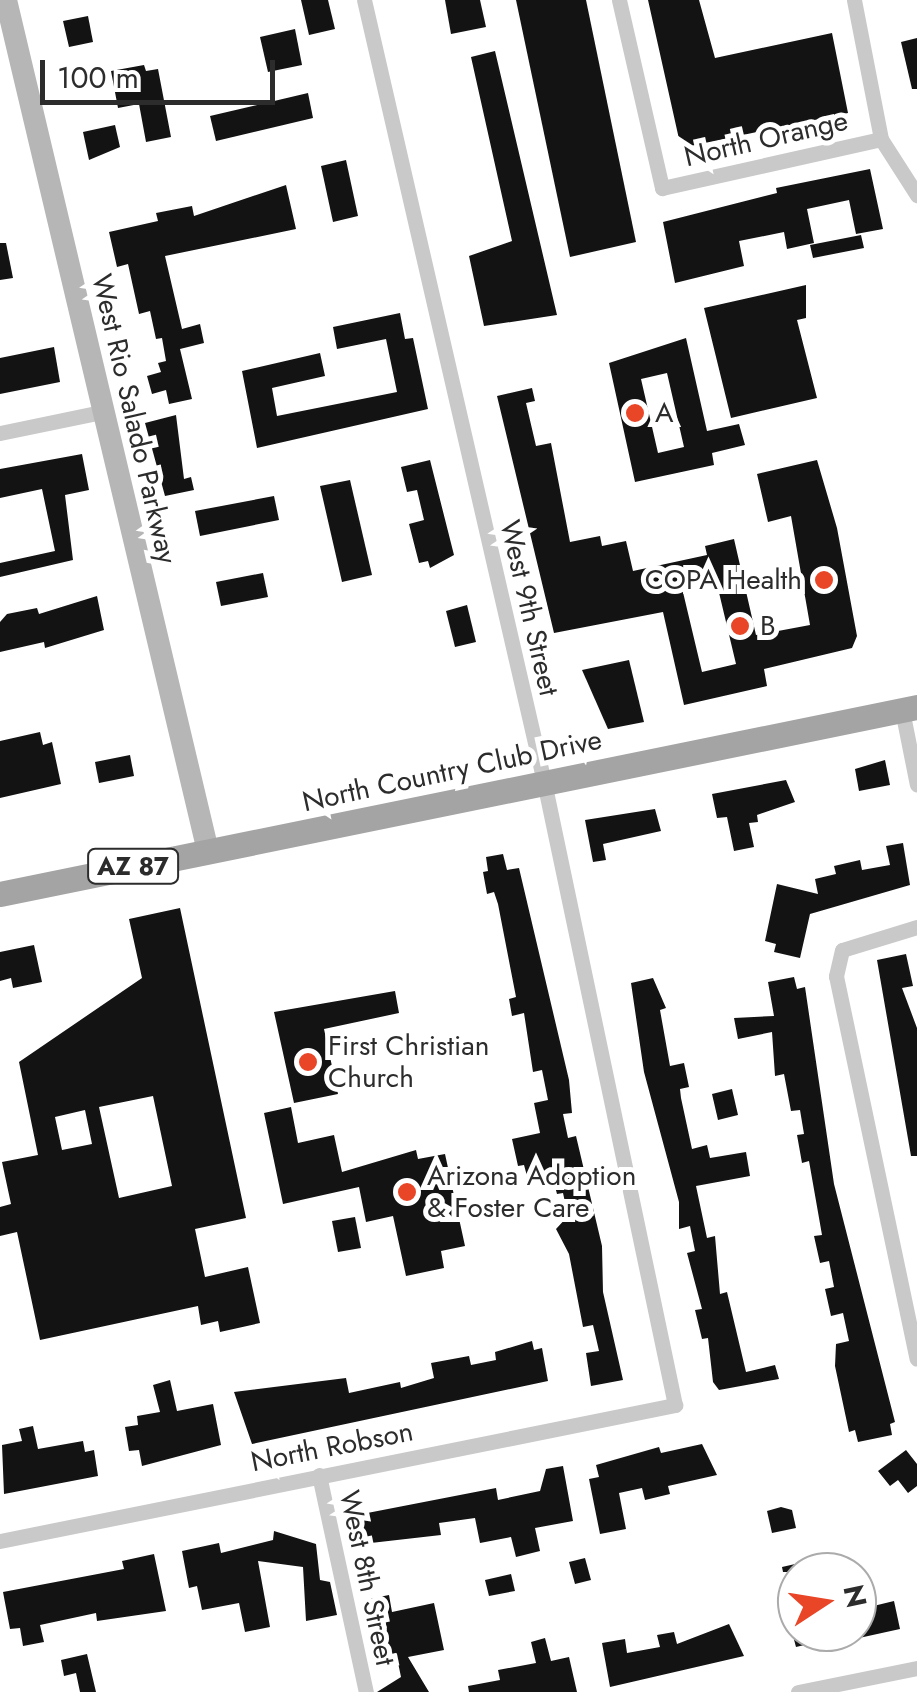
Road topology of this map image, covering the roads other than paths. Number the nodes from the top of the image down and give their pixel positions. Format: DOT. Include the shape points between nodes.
graph roads {
  1 [pos="6,0"];
  2 [pos="364,0"];
  3 [pos="619,0"];
  4 [pos="854,0"];
  5 [pos="881,139"];
  6 [pos="917,195"];
  7 [pos="101,412"];
  8 [pos="0,433"];
  9 [pos="910,708"];
  10 [pos="544,782"];
  11 [pos="917,785"];
  12 [pos="208,851"];
  13 [pos="0,894"];
  14 [pos="917,927"];
  15 [pos="917,1359"];
  16 [pos="675,1406"];
  17 [pos="319,1475"];
  18 [pos="0,1540"];
  19 [pos="917,1668"];
  20 [pos="366,1692"];
  21 [pos="798,1692"];
  1 -- 7 [label="main road, West Rio Salado Parkway"];
  2 -- 10 [label="street, West 9th Street"];
  3 -- 5 [label="street, North Orange" via="662,188"];
  4 -- 5 [label="street"];
  5 -- 6 [label="street"];
  7 -- 8 [label="street"];
  7 -- 12 [label="main road, West Rio Salado Parkway"];
  9 -- 10 [label="main road, North Country Club Drive / AZ 87"];
  9 -- 11 [label="street"];
  10 -- 12 [label="main road, North Country Club Drive / AZ 87"];
  10 -- 16 [label="street, West 9th Street"];
  12 -- 13 [label="main road, North Country Club Drive / AZ 87"];
  14 -- 15 [label="street" via="842,950 836,976"];
  16 -- 17 [label="street, North Robson"];
  17 -- 18 [label="street, North Robson"];
  17 -- 20 [label="street, West 8th Street"];
  19 -- 21 [label="street"];
}
